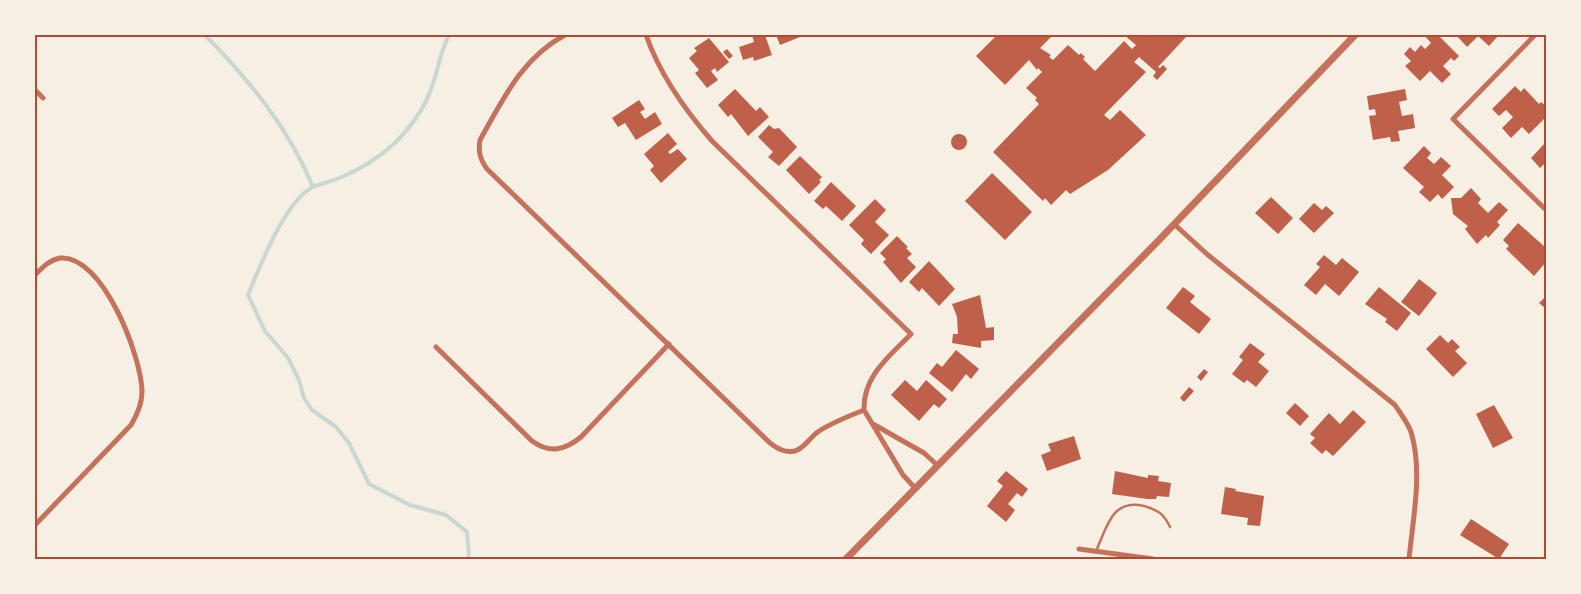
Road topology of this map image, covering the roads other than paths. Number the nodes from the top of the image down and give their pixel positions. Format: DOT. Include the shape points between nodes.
graph roads {
  1 [pos="565,35"];
  2 [pos="646,35"];
  3 [pos="1355,35"];
  4 [pos="1535,35"];
  5 [pos="35,90"];
  6 [pos="43,98"];
  7 [pos="1546,210"];
  8 [pos="1174,224"];
  9 [pos="35,275"];
  10 [pos="669,344"];
  11 [pos="436,347"];
  12 [pos="864,410"];
  13 [pos="872,424"];
  14 [pos="937,465"];
  15 [pos="915,488"];
  16 [pos="35,525"];
  17 [pos="1170,527"];
  18 [pos="1079,550"];
  19 [pos="1095,552"];
  20 [pos="846,559"];
  21 [pos="1153,559"];
  22 [pos="1409,559"];
  1 -- 10 [label="street" via="544,47 520,71 480,140 478,152 487,169"];
  2 -- 12 [label="street" via="670,86 712,141 911,334 872,375 864,397"];
  3 -- 8 [label="street"];
  4 -- 7 [label="street" via="1453,119"];
  5 -- 6 [label="street"];
  8 -- 14 [label="street"];
  8 -- 22 [label="street" via="1196,246 1395,405 1410,430 1415,451 1416,485"];
  9 -- 16 [label="street" via="48,262 69,259 85,269 108,293 124,322 140,380 141,401 127,430"];
  10 -- 11 [label="street" via="581,437 558,450 541,447 532,441"];
  10 -- 12 [label="street" via="770,443 787,452 800,449 816,433"];
  12 -- 13 [label="street"];
  13 -- 14 [label="street" via="924,453"];
  13 -- 15 [label="street" via="903,475"];
  14 -- 15 [label="street"];
  15 -- 20 [label="street"];
  17 -- 19 [label="lane" via="1159,511 1132,503 1114,513"];
  18 -- 19 [label="street"];
  19 -- 21 [label="street"];
}
